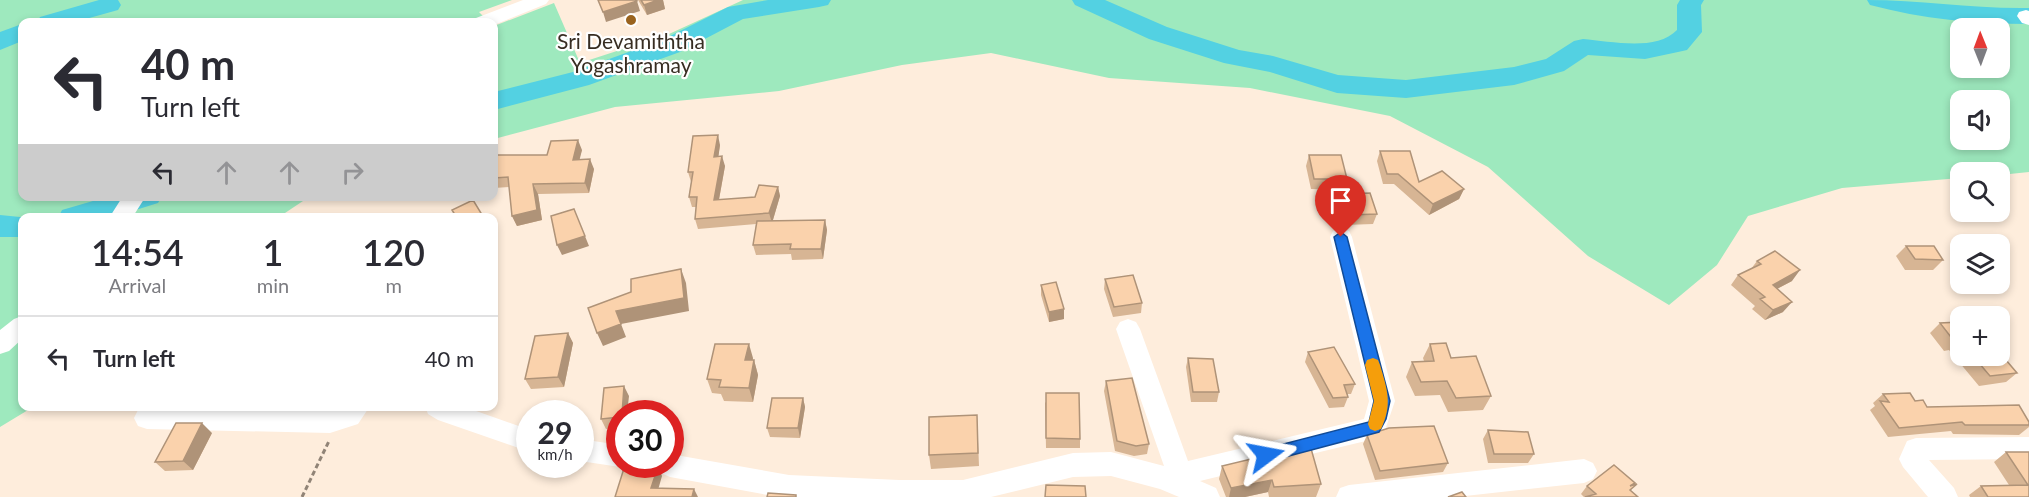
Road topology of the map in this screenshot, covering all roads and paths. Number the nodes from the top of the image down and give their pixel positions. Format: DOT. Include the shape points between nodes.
graph roads {
  1 [pos="540,0"];
  2 [pos="493,18"];
  3 [pos="1341,237"];
  4 [pos="18,329"];
  5 [pos="1128,329"];
  6 [pos="0,344"];
  7 [pos="445,411"];
  8 [pos="348,414"];
  9 [pos="147,418"];
  10 [pos="516,436"];
  11 [pos="2029,448"];
  12 [pos="684,468"];
  13 [pos="1584,471"];
  14 [pos="1172,477"];
  15 [pos="831,493"];
  16 [pos="302,497"];
  17 [pos="1207,497"];
  18 [pos="1349,497"];
  19 [pos="1945,497"];
  1 -- 2 [label="street"];
  3 -- 14 [label="street" via="1382,401 1374,428"];
  4 -- 6 [label="street"];
  5 -- 14 [label="street"];
  7 -- 10 [label="street"];
  8 -- 9 [label="street"];
  8 -- 16 [label="path"];
  11 -- 19 [label="street" via="1916,449 1912,459"];
  12 -- 15 [label="street"];
  13 -- 18 [label="street"];
  14 -- 15 [label="street" via="1111,464 1073,465 963,492"];
  14 -- 17 [label="street"];
}
